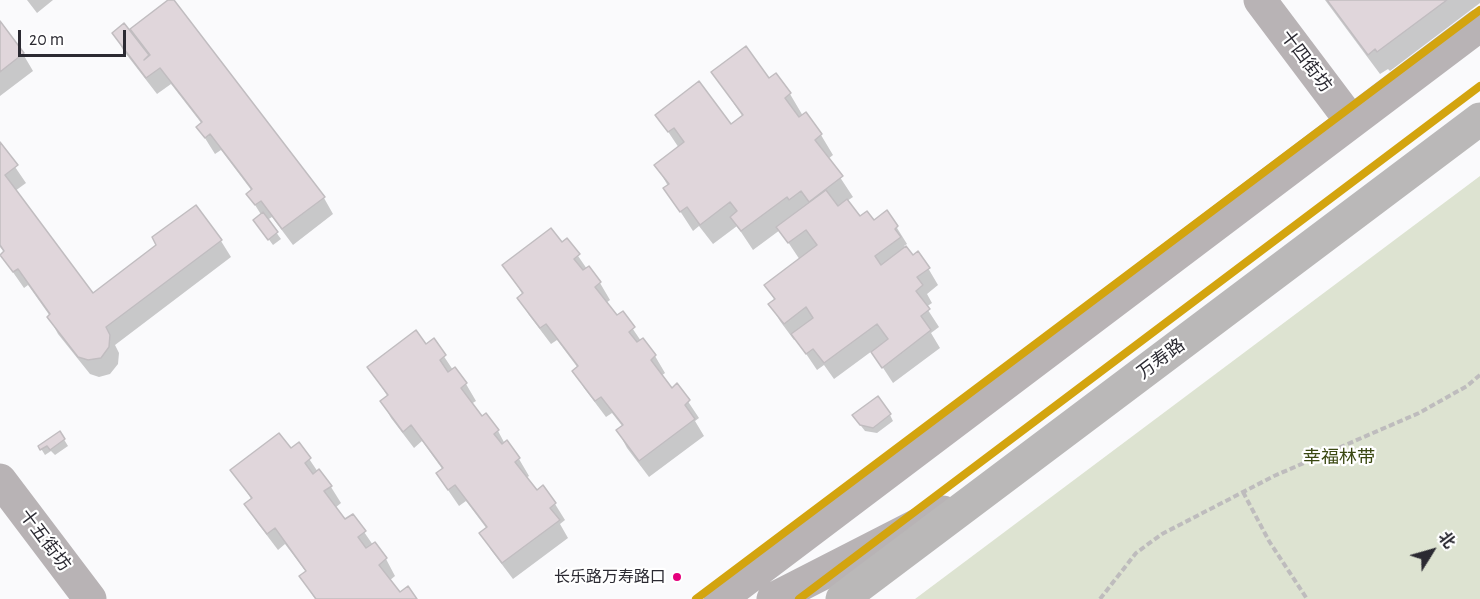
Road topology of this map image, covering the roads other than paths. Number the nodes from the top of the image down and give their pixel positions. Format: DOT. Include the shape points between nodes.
graph roads {
  1 [pos="1260,0"];
  2 [pos="1480,25"];
  3 [pos="1480,118"];
  4 [pos="1351,121"];
  5 [pos="0,480"];
  6 [pos="987,490"];
  7 [pos="90,599"];
  8 [pos="720,599"];
  9 [pos="773,599"];
  10 [pos="842,599"];
  1 -- 4 [label="main road, 十四街坊"];
  2 -- 4 [label="main road"];
  3 -- 6 [label="main road, 万寿路"];
  4 -- 8 [label="main road"];
  5 -- 7 [label="main road, 十五街坊"];
  6 -- 9 [label="main road"];
  6 -- 10 [label="main road, 万寿路"];
}
